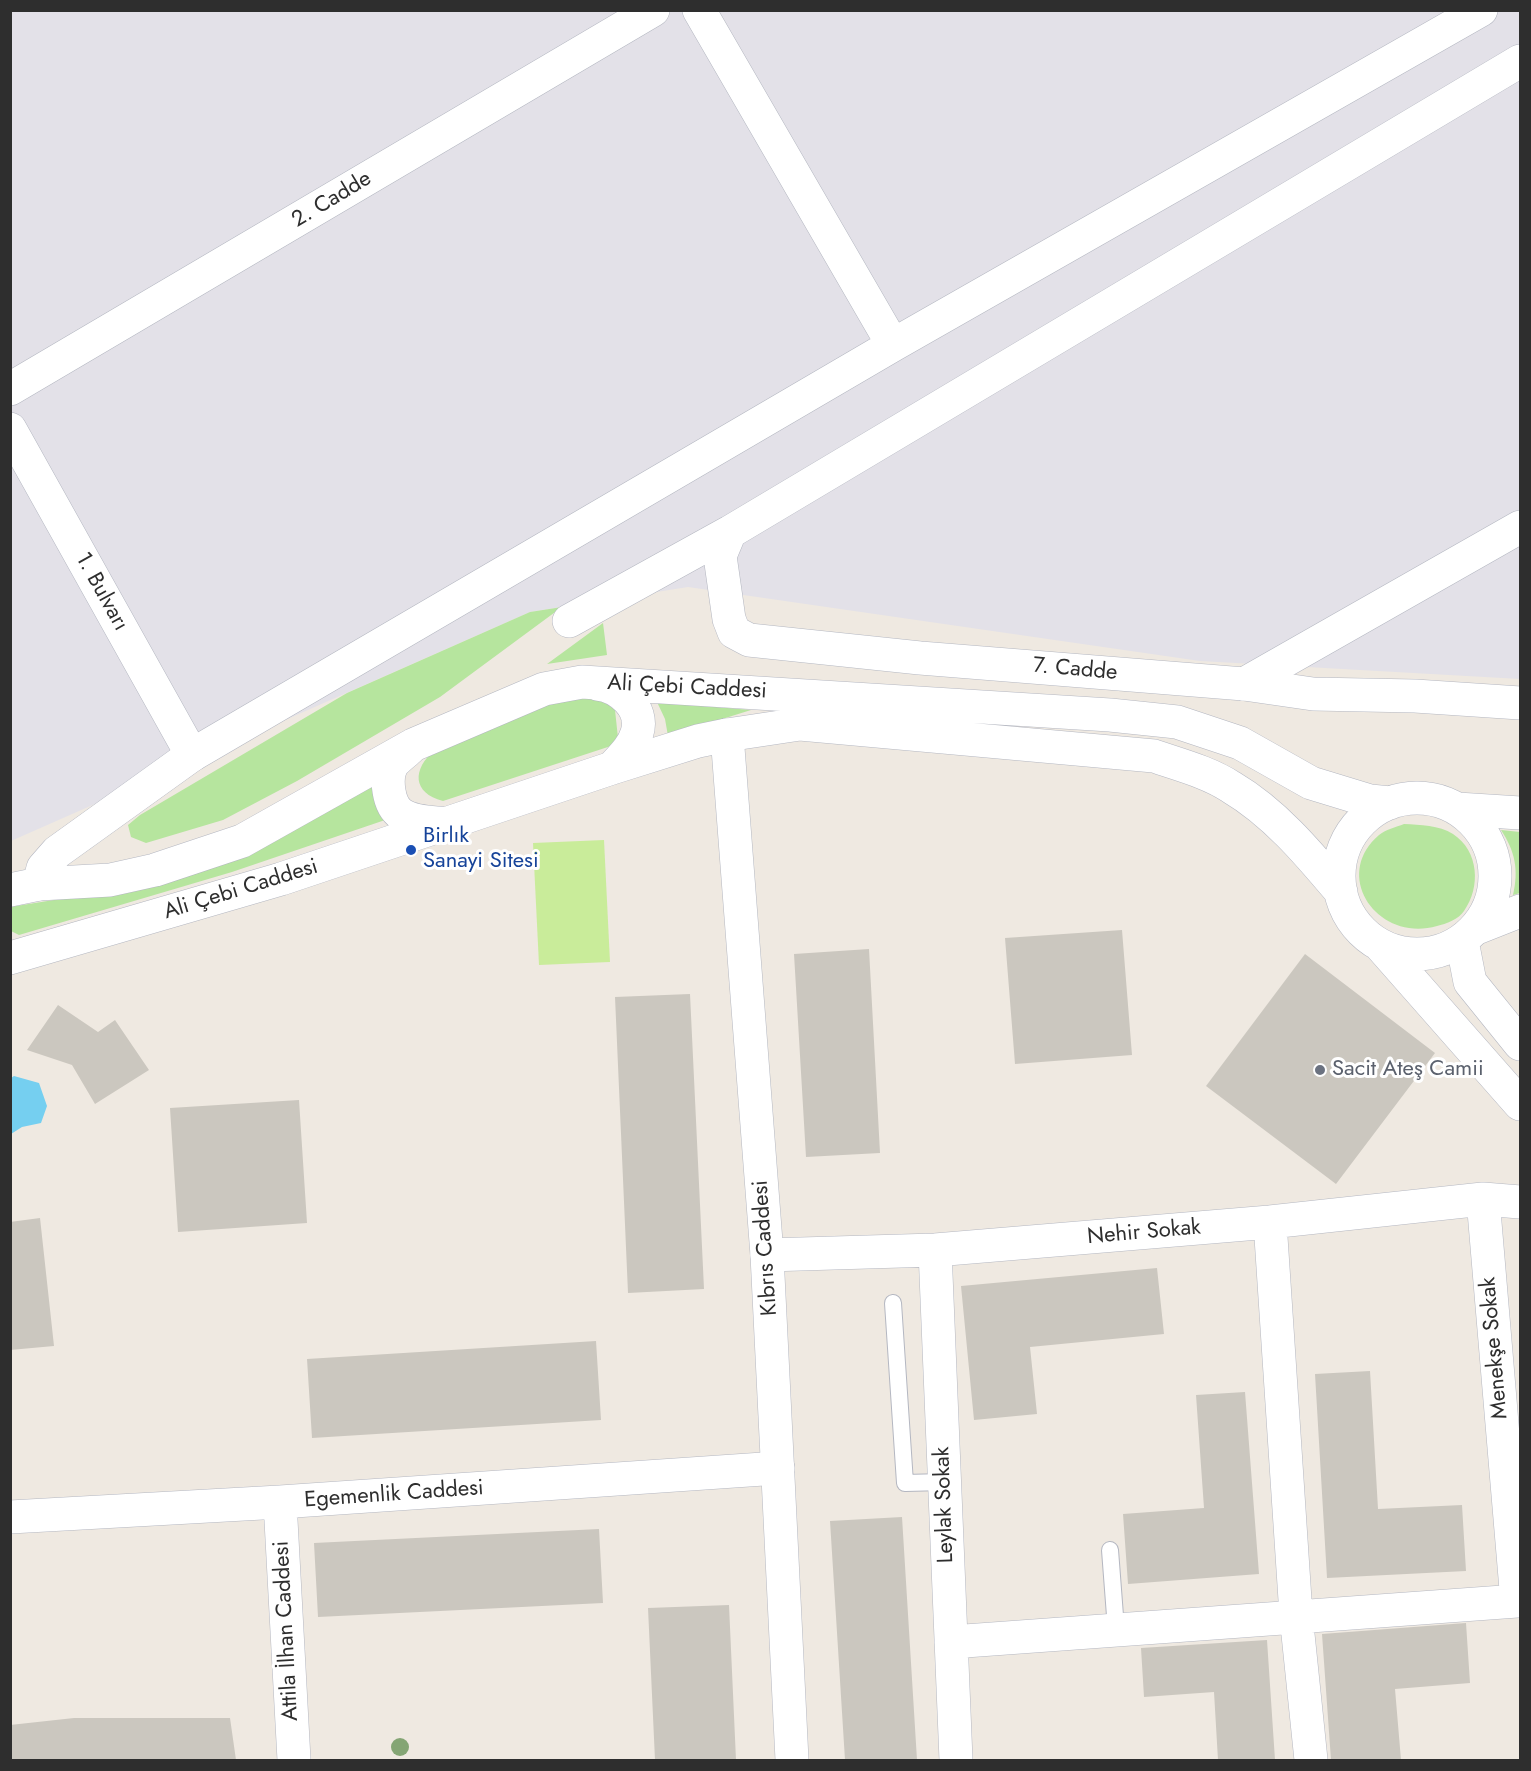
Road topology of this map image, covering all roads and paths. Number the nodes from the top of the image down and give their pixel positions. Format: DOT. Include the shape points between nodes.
graph roads {
  1 [pos="653,10"];
  2 [pos="699,10"];
  3 [pos="1481,10"];
  4 [pos="1521,62"];
  5 [pos="893,345"];
  6 [pos="10,389"];
  7 [pos="10,429"];
  8 [pos="1521,526"];
  9 [pos="730,532"];
  10 [pos="569,621"];
  11 [pos="582,682"];
  12 [pos="1244,684"];
  13 [pos="1521,703"];
  14 [pos="727,735"];
  15 [pos="413,745"];
  16 [pos="192,754"];
  17 [pos="612,768"];
  18 [pos="1390,803"];
  19 [pos="1457,808"];
  20 [pos="1521,813"];
  21 [pos="449,824"];
  22 [pos="25,887"];
  23 [pos="1341,892"];
  24 [pos="1489,925"];
  25 [pos="1380,945"];
  26 [pos="10,958"];
  27 [pos="1521,1044"];
  28 [pos="1521,1104"];
  29 [pos="1483,1199"];
  30 [pos="1521,1202"];
  31 [pos="1270,1222"];
  32 [pos="935,1250"];
  33 [pos="767,1255"];
  34 [pos="893,1303"];
  35 [pos="778,1468"];
  36 [pos="944,1482"];
  37 [pos="280,1502"];
  38 [pos="10,1517"];
  39 [pos="1110,1550"];
  40 [pos="1519,1601"];
  41 [pos="1296,1615"];
  42 [pos="1116,1629"];
  43 [pos="951,1642"];
  44 [pos="294,1761"];
  45 [pos="792,1761"];
  46 [pos="956,1761"];
  47 [pos="1311,1761"];
  1 -- 6 [label="street, 2. Cadde"];
  2 -- 5 [label="street"];
  3 -- 5 [label="street"];
  4 -- 9 [label="street"];
  5 -- 16 [label="street"];
  7 -- 16 [label="street, 1. Bulvarı"];
  8 -- 12 [label="street"];
  9 -- 10 [label="street"];
  9 -- 12 [label="street, 7. Cadde" via="720,556 729,619 734,632 749,640"];
  11 -- 15 [label="street, Ali Çebi Caddesi" via="544,689"];
  11 -- 17 [label="street" via="606,685 621,692 634,708 638,731 628,751"];
  11 -- 18 [label="street, Ali Çebi Caddesi" via="1177,722 1240,742 1311,783"];
  12 -- 13 [label="street, 7. Cadde" via="1313,694"];
  14 -- 17 [label="street, Ali Çebi Caddesi"];
  14 -- 23 [label="street, Ali Çebi Caddesi" via="800,724 1154,756 1232,787 1294,838"];
  14 -- 33 [label="street, Kıbrıs Caddesi"];
  15 -- 21 [label="street" via="393,764 388,779 391,799 399,813 421,821"];
  15 -- 22 [label="street, Ali Çebi Caddesi" via="242,841 155,870 110,880"];
  16 -- 22 [label="street" via="57,852"];
  17 -- 21 [label="street, Ali Çebi Caddesi"];
  18 -- 19 [label="street" via="1412,798 1436,800"];
  18 -- 23 [label="street" via="1370,813 1354,829 1339,870"];
  19 -- 20 [label="street"];
  19 -- 24 [label="street" via="1475,823 1488,842 1495,864"];
  21 -- 26 [label="street, Ali Çebi Caddesi" via="281,879"];
  23 -- 25 [label="street" via="1356,925"];
  24 -- 25 [label="street" via="1431,954 1405,954"];
  24 -- 27 [label="street" via="1470,982"];
  25 -- 28 [label="street"];
  29 -- 30 [label="street, Nehir Sokak"];
  29 -- 31 [label="street, Nehir Sokak"];
  29 -- 40 [label="street, Menekşe Sokak"];
  31 -- 32 [label="street, Nehir Sokak"];
  31 -- 41 [label="street"];
  32 -- 33 [label="street, Nehir Sokak"];
  32 -- 36 [label="street, Leylak Sokak"];
  33 -- 35 [label="street, Kıbrıs Caddesi"];
  34 -- 36 [label="lane" via="905,1483"];
  35 -- 37 [label="street, Egemenlik Caddesi"];
  35 -- 45 [label="street, Kıbrıs Caddesi"];
  36 -- 43 [label="street, Leylak Sokak"];
  37 -- 38 [label="street, Egemenlik Caddesi"];
  37 -- 44 [label="street, Attila İlhan Caddesi"];
  39 -- 42 [label="lane"];
  40 -- 41 [label="street"];
  41 -- 42 [label="street"];
  41 -- 47 [label="street"];
  42 -- 43 [label="street"];
  43 -- 46 [label="street, Leylak Sokak"];
}
